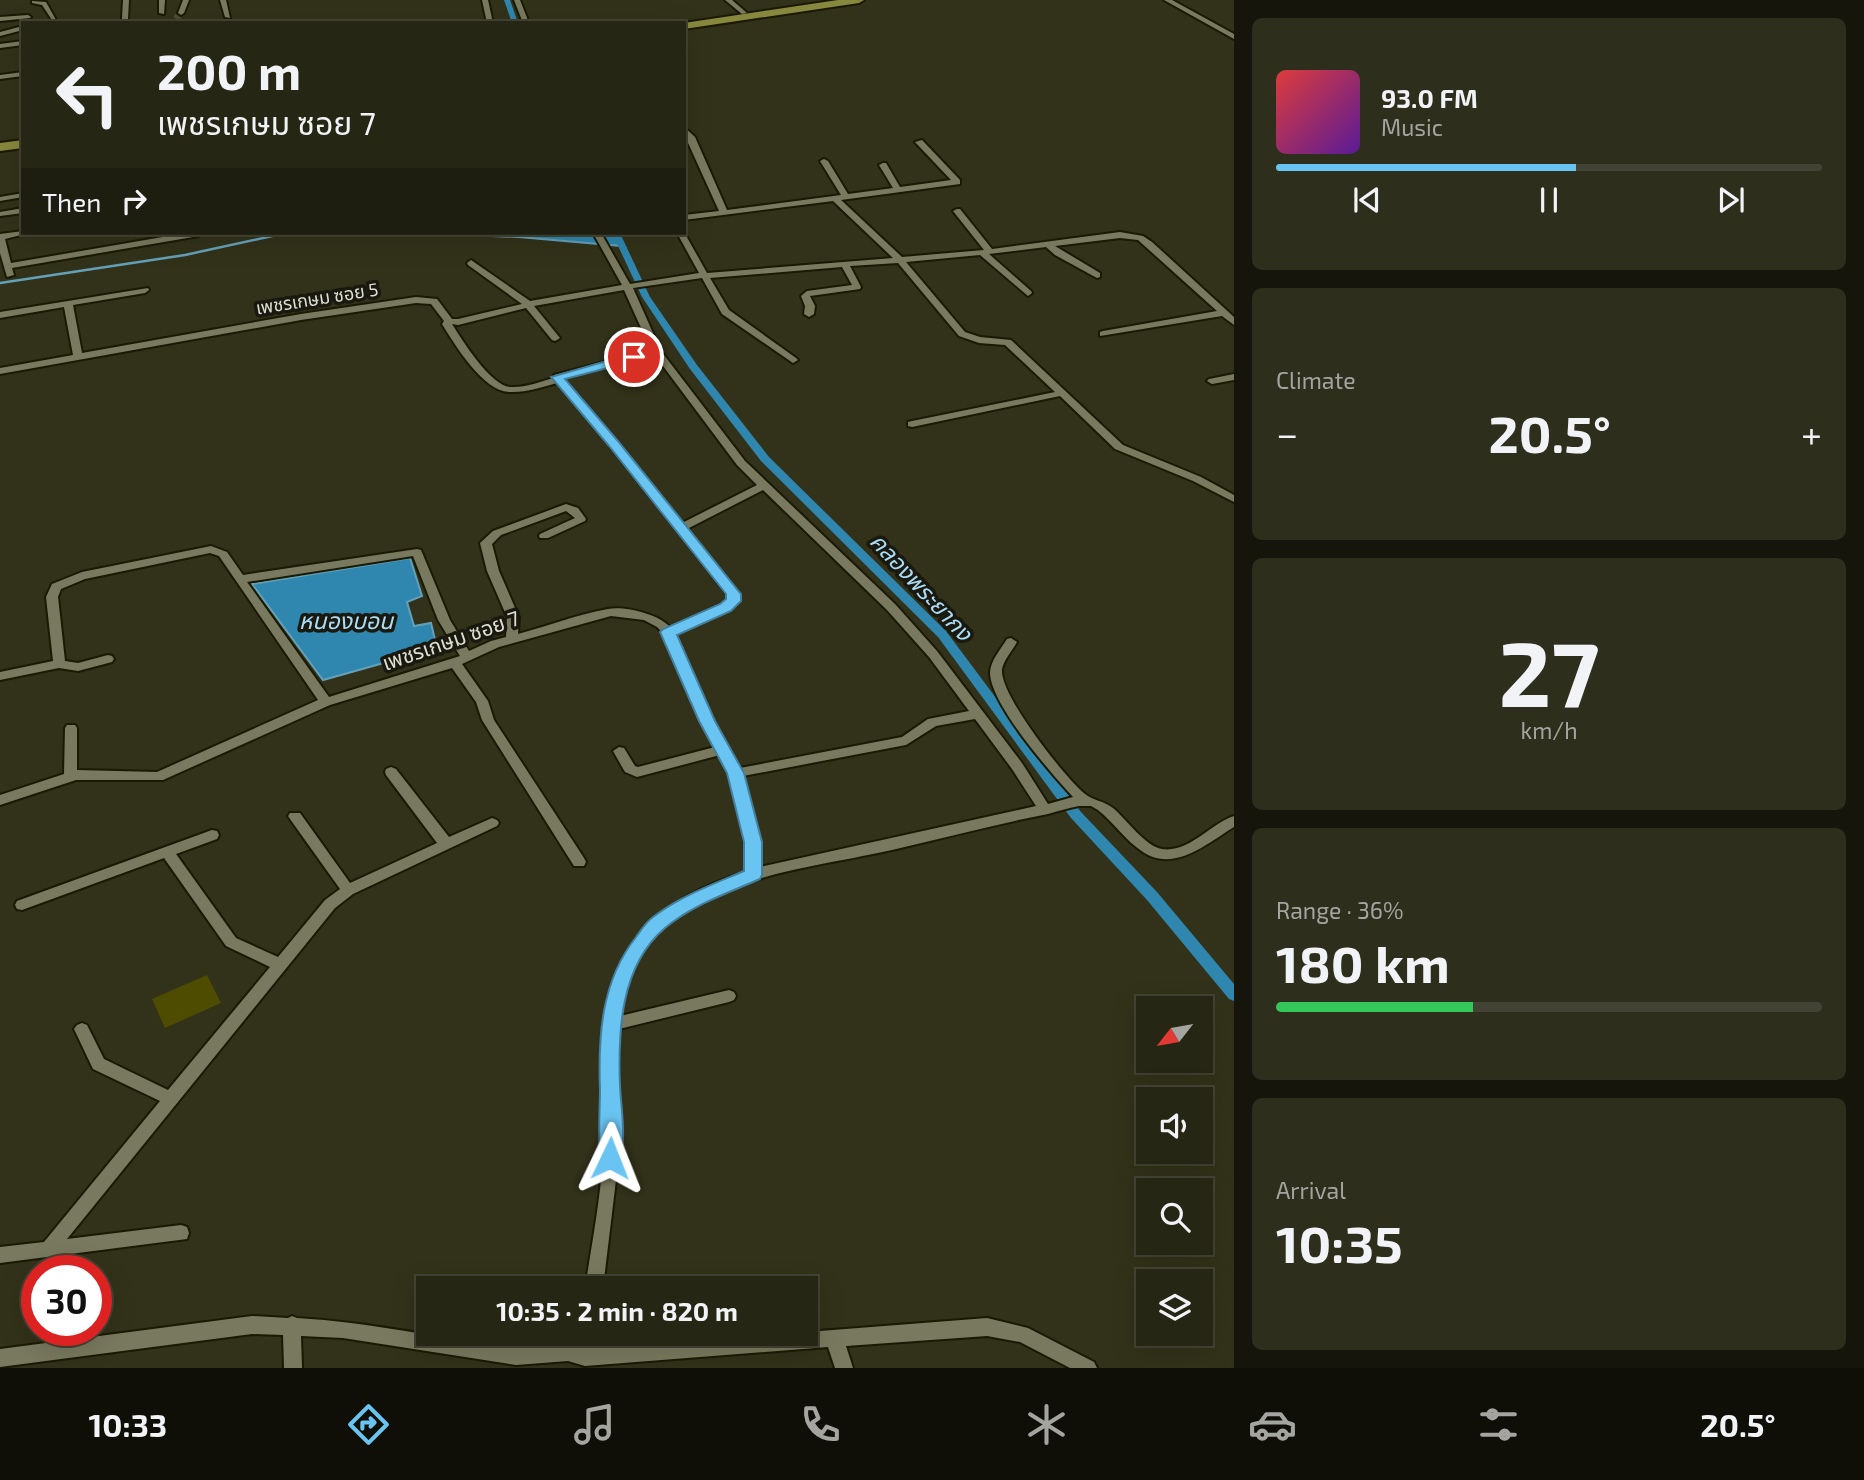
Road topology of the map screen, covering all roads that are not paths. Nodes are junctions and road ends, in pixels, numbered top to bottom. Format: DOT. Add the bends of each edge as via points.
graph roads {
  1 [pos="126,0"];
  2 [pos="162,0"];
  3 [pos="186,0"];
  4 [pos="223,0"];
  5 [pos="485,0"];
  6 [pos="518,0"];
  7 [pos="525,0"];
  8 [pos="728,0"];
  9 [pos="828,0"];
  10 [pos="859,0"];
  11 [pos="1167,0"];
  12 [pos="34,1"];
  13 [pos="812,5"];
  14 [pos="744,12"];
  15 [pos="162,13"];
  16 [pos="181,13"];
  17 [pos="228,17"];
  18 [pos="0,19"];
  19 [pos="54,19"];
  20 [pos="125,19"];
  21 [pos="26,20"];
  22 [pos="490,21"];
  23 [pos="525,21"];
  24 [pos="686,21"];
  25 [pos="686,26"];
  26 [pos="21,29"];
  27 [pos="0,34"];
  28 [pos="1234,37"];
  29 [pos="21,43"];
  30 [pos="0,46"];
  31 [pos="0,67"];
  32 [pos="21,74"];
  33 [pos="2,77"];
  34 [pos="688,137"];
  35 [pos="919,142"];
  36 [pos="21,144"];
  37 [pos="0,147"];
  38 [pos="21,150"];
  39 [pos="0,153"];
  40 [pos="824,161"];
  41 [pos="883,165"];
  42 [pos="898,190"];
  43 [pos="21,195"];
  44 [pos="840,197"];
  45 [pos="0,199"];
  46 [pos="21,210"];
  47 [pos="957,211"];
  48 [pos="724,212"];
  49 [pos="0,214"];
  50 [pos="686,218"];
  51 [pos="21,234"];
  52 [pos="598,235"];
  53 [pos="682,235"];
  54 [pos="156,236"];
  55 [pos="0,237"];
  56 [pos="1048,244"];
  57 [pos="986,252"];
  58 [pos="900,260"];
  59 [pos="471,264"];
  60 [pos="845,265"];
  61 [pos="704,275"];
  62 [pos="1097,275"];
  63 [pos="629,285"];
  64 [pos="145,290"];
  65 [pos="1028,293"];
  66 [pos="68,304"];
  67 [pos="528,304"];
  68 [pos="1224,313"];
  69 [pos="809,314"];
  70 [pos="0,315"];
  71 [pos="449,321"];
  72 [pos="1234,322"];
  73 [pos="1103,334"];
  74 [pos="555,338"];
  75 [pos="656,351"];
  76 [pos="78,357"];
  77 [pos="793,360"];
  78 [pos="0,371"];
  79 [pos="1234,377"];
  80 [pos="559,380"];
  81 [pos="1212,381"];
  82 [pos="1062,393"];
  83 [pos="912,424"];
  84 [pos="763,486"];
  85 [pos="1234,499"];
  86 [pos="681,528"];
  87 [pos="544,536"];
  88 [pos="241,579"];
  89 [pos="668,632"];
  90 [pos="512,640"];
  91 [pos="1012,642"];
  92 [pos="108,659"];
  93 [pos="461,660"];
  94 [pos="60,664"];
  95 [pos="0,676"];
  96 [pos="326,702"];
  97 [pos="978,714"];
  98 [pos="71,728"];
  99 [pos="723,750"];
  100 [pos="619,751"];
  101 [pos="391,772"];
  102 [pos="736,773"];
  103 [pos="70,776"];
  104 [pos="0,800"];
  105 [pos="1081,802"];
  106 [pos="1048,808"];
  107 [pos="295,816"];
  108 [pos="1234,821"];
  109 [pos="492,823"];
  110 [pos="212,835"];
  111 [pos="446,844"];
  112 [pos="167,852"];
  113 [pos="579,863"];
  114 [pos="753,875"];
  115 [pos="348,890"];
  116 [pos="22,905"];
  117 [pos="280,965"];
  118 [pos="729,996"];
  119 [pos="611,1025"];
  120 [pos="82,1029"];
  121 [pos="171,1099"];
  122 [pos="181,1233"];
  123 [pos="50,1247"];
  124 [pos="0,1255"];
  125 [pos="596,1276"];
  126 [pos="292,1325"];
  127 [pos="834,1338"];
  128 [pos="586,1346"];
  129 [pos="585,1357"];
  130 [pos="0,1358"];
  131 [pos="293,1368"];
  132 [pos="844,1368"];
  133 [pos="1088,1368"];
  1 -- 20 [label="street"];
  2 -- 15 [label="street"];
  3 -- 16 [label="street"];
  4 -- 17 [label="street"];
  5 -- 22 [label="street"];
  6 -- 7 [label="street"];
  6 -- 23 [label="street"];
  8 -- 14 [label="street"];
  9 -- 13 [label="main road"];
  10 -- 13 [label="main road"];
  11 -- 28 [label="street"];
  12 -- 19 [label="street" via="44,3"];
  12 -- 21 [label="street"];
  13 -- 14 [label="main road"];
  13 -- 25 [label="main road"];
  14 -- 24 [label="main road"];
  18 -- 21 [label="street"];
  26 -- 27 [label="street"];
  29 -- 30 [label="street"];
  31 -- 33 [label="street"];
  32 -- 33 [label="street"];
  34 -- 48 [label="street"];
  35 -- 42 [label="street" via="957,183"];
  36 -- 37 [label="main road"];
  38 -- 39 [label="main road"];
  40 -- 44 [label="street"];
  41 -- 42 [label="street"];
  42 -- 44 [label="street"];
  43 -- 45 [label="street"];
  44 -- 48 [label="street"];
  44 -- 58 [label="street"];
  46 -- 49 [label="street"];
  47 -- 57 [label="street"];
  48 -- 50 [label="street"];
  51 -- 55 [label="street"];
  52 -- 63 [label="street"];
  53 -- 61 [label="street"];
  54 -- 55 [label="street" via="9,271"];
  56 -- 57 [label="street"];
  56 -- 62 [label="street"];
  56 -- 68 [label="street" via="1111,235 1140,238"];
  57 -- 58 [label="street"];
  57 -- 65 [label="street"];
  58 -- 60 [label="street"];
  58 -- 82 [label="street" via="962,334 1008,342"];
  59 -- 67 [label="street"];
  60 -- 61 [label="street"];
  60 -- 69 [label="street" via="857,287 807,294"];
  61 -- 63 [label="street"];
  61 -- 77 [label="street" via="725,312"];
  63 -- 67 [label="street"];
  63 -- 75 [label="street"];
  64 -- 66 [label="street"];
  66 -- 70 [label="street"];
  66 -- 76 [label="street"];
  67 -- 71 [label="street" via="466,321"];
  67 -- 74 [label="street"];
  68 -- 72 [label="street"];
  68 -- 73 [label="street"];
  71 -- 76 [label="street, เพชรเกษม ซอย 5" via="438,304 416,300"];
  71 -- 80 [label="street" via="458,341 499,386 512,389"];
  75 -- 80 [label="street" via="557,377"];
  75 -- 84 [label="street"];
  76 -- 78 [label="street, เพชรเกษม ซอย 5"];
  79 -- 81 [label="street"];
  80 -- 86 [label="street"];
  82 -- 83 [label="street"];
  82 -- 85 [label="street" via="1119,447"];
  84 -- 86 [label="street"];
  84 -- 97 [label="street" via="891,607"];
  86 -- 89 [label="street" via="733,594 733,601"];
  87 -- 90 [label="street" via="582,519 566,507 497,533 486,543 513,617"];
  88 -- 93 [label="street" via="417,552"];
  88 -- 94 [label="street" via="223,554 203,549 61,583 52,597"];
  88 -- 96 [label="street"];
  89 -- 90 [label="street, เพชรเกษม ซอย 7" via="647,617 611,612"];
  89 -- 99 [label="street"];
  90 -- 93 [label="street, เพชรเกษม ซอย 7"];
  91 -- 105 [label="street" via="999,663 997,678 1032,740"];
  92 -- 94 [label="street" via="78,667"];
  93 -- 96 [label="street, เพชรเกษม ซอย 7"];
  93 -- 113 [label="street" via="495,732"];
  94 -- 95 [label="street"];
  96 -- 103 [label="street, เพชรเกษม ซอย 7" via="158,777"];
  97 -- 102 [label="street" via="932,722 906,741"];
  97 -- 106 [label="street"];
  98 -- 103 [label="street"];
  99 -- 100 [label="street" via="637,772"];
  99 -- 102 [label="street"];
  101 -- 111 [label="street"];
  102 -- 114 [label="street" via="753,842"];
  103 -- 104 [label="street, เพชรเกษม ซอย 7"];
  105 -- 106 [label="street"];
  105 -- 108 [label="street" via="1098,804 1150,850 1162,855 1180,853"];
  106 -- 114 [label="street"];
  107 -- 115 [label="street"];
  109 -- 111 [label="street"];
  110 -- 112 [label="street"];
  111 -- 115 [label="street"];
  112 -- 116 [label="street"];
  112 -- 117 [label="street" via="231,942"];
  114 -- 119 [label="street" via="696,899 657,923 620,978"];
  115 -- 117 [label="street" via="330,904"];
  117 -- 121 [label="street"];
  118 -- 119 [label="street"];
  119 -- 125 [label="street" via="612,1136"];
  120 -- 121 [label="street" via="98,1064"];
  121 -- 123 [label="street"];
  122 -- 123 [label="street"];
  123 -- 124 [label="street"];
  126 -- 129 [label="street" via="516,1356 568,1352"];
  126 -- 130 [label="street" via="253,1325"];
  126 -- 131 [label="street"];
  127 -- 129 [label="street"];
  127 -- 132 [label="street"];
  127 -- 133 [label="street" via="987,1327 1022,1334"];
  128 -- 129 [label="street"];
}
